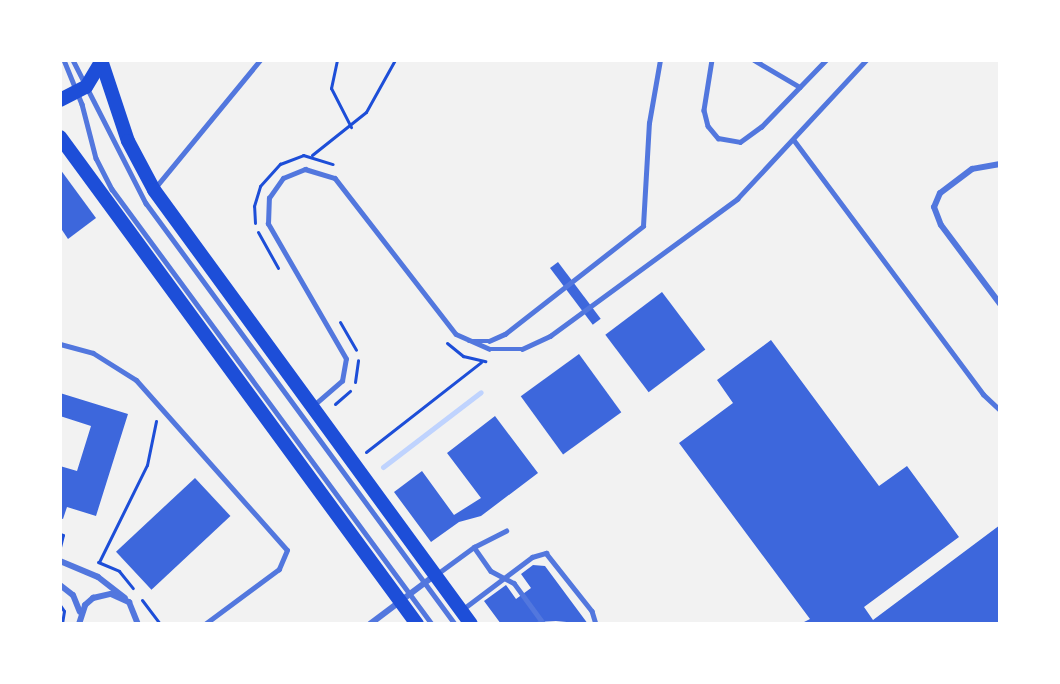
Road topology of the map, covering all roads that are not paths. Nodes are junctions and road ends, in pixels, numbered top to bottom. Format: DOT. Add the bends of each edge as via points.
graph roads {
  1 [pos="64,60"];
  2 [pos="73,60"];
  3 [pos="102,60"];
  4 [pos="260,60"];
  5 [pos="660,60"];
  6 [pos="712,60"];
  7 [pos="754,60"];
  8 [pos="826,60"];
  9 [pos="866,60"];
  10 [pos="800,87"];
  11 [pos="82,89"];
  12 [pos="60,100"];
  13 [pos="60,137"];
  14 [pos="794,141"];
  15 [pos="1000,164"];
  16 [pos="154,190"];
  17 [pos="1000,304"];
  18 [pos="464,340"];
  19 [pos="60,344"];
  20 [pos="311,407"];
  21 [pos="1000,410"];
  22 [pos="506,531"];
  23 [pos="474,547"];
  24 [pos="60,561"];
  25 [pos="505,578"];
  26 [pos="430,580"];
  27 [pos="60,585"];
  28 [pos="405,598"];
  29 [pos="129,602"];
  30 [pos="460,610"];
  31 [pos="81,613"];
  32 [pos="78,624"];
  33 [pos="138,624"];
  34 [pos="205,624"];
  35 [pos="370,624"];
  36 [pos="417,624"];
  37 [pos="432,624"];
  38 [pos="455,624"];
  39 [pos="471,624"];
  40 [pos="544,624"];
  41 [pos="596,624"];
  1 -- 11 [label="lane"];
  2 -- 11 [label="lane"];
  3 -- 11 [label="main road"];
  3 -- 16 [label="main road" via="128,141"];
  4 -- 16 [label="lane"];
  5 -- 18 [label="lane" via="649,123 643,226 630,240 505,334 489,341"];
  6 -- 10 [label="lane" via="704,110 708,126 718,138 740,142 750,136"];
  7 -- 10 [label="lane"];
  8 -- 10 [label="lane"];
  9 -- 14 [label="lane"];
  11 -- 12 [label="main road"];
  11 -- 26 [label="lane" via="146,203"];
  11 -- 28 [label="lane" via="92,147 112,189"];
  13 -- 28 [label="main road"];
  14 -- 18 [label="lane" via="737,199 550,336 522,349 506,350"];
  14 -- 21 [label="lane" via="983,394"];
  15 -- 17 [label="street" via="972,169 936,200 941,225"];
  16 -- 20 [label="main road"];
  18 -- 20 [label="lane" via="443,322 335,178 313,170 290,174 277,183 269,198 268,225 341,346 347,367 338,386"];
  19 -- 34 [label="street" via="108,360 136,380 287,550 279,569"];
  20 -- 26 [label="main road"];
  22 -- 23 [label="lane"];
  23 -- 25 [label="lane" via="491,571"];
  23 -- 26 [label="lane"];
  24 -- 29 [label="street" via="110,583"];
  25 -- 30 [label="lane"];
  25 -- 40 [label="lane" via="514,583"];
  25 -- 41 [label="lane" via="546,553 592,611"];
  26 -- 28 [label="street"];
  26 -- 30 [label="main road"];
  26 -- 38 [label="lane"];
  27 -- 31 [label="street" via="73,595"];
  28 -- 35 [label="street"];
  28 -- 36 [label="main road"];
  28 -- 37 [label="lane"];
  29 -- 31 [label="street" via="102,595 93,598"];
  29 -- 33 [label="street"];
  30 -- 39 [label="main road"];
  31 -- 32 [label="street"];
}
